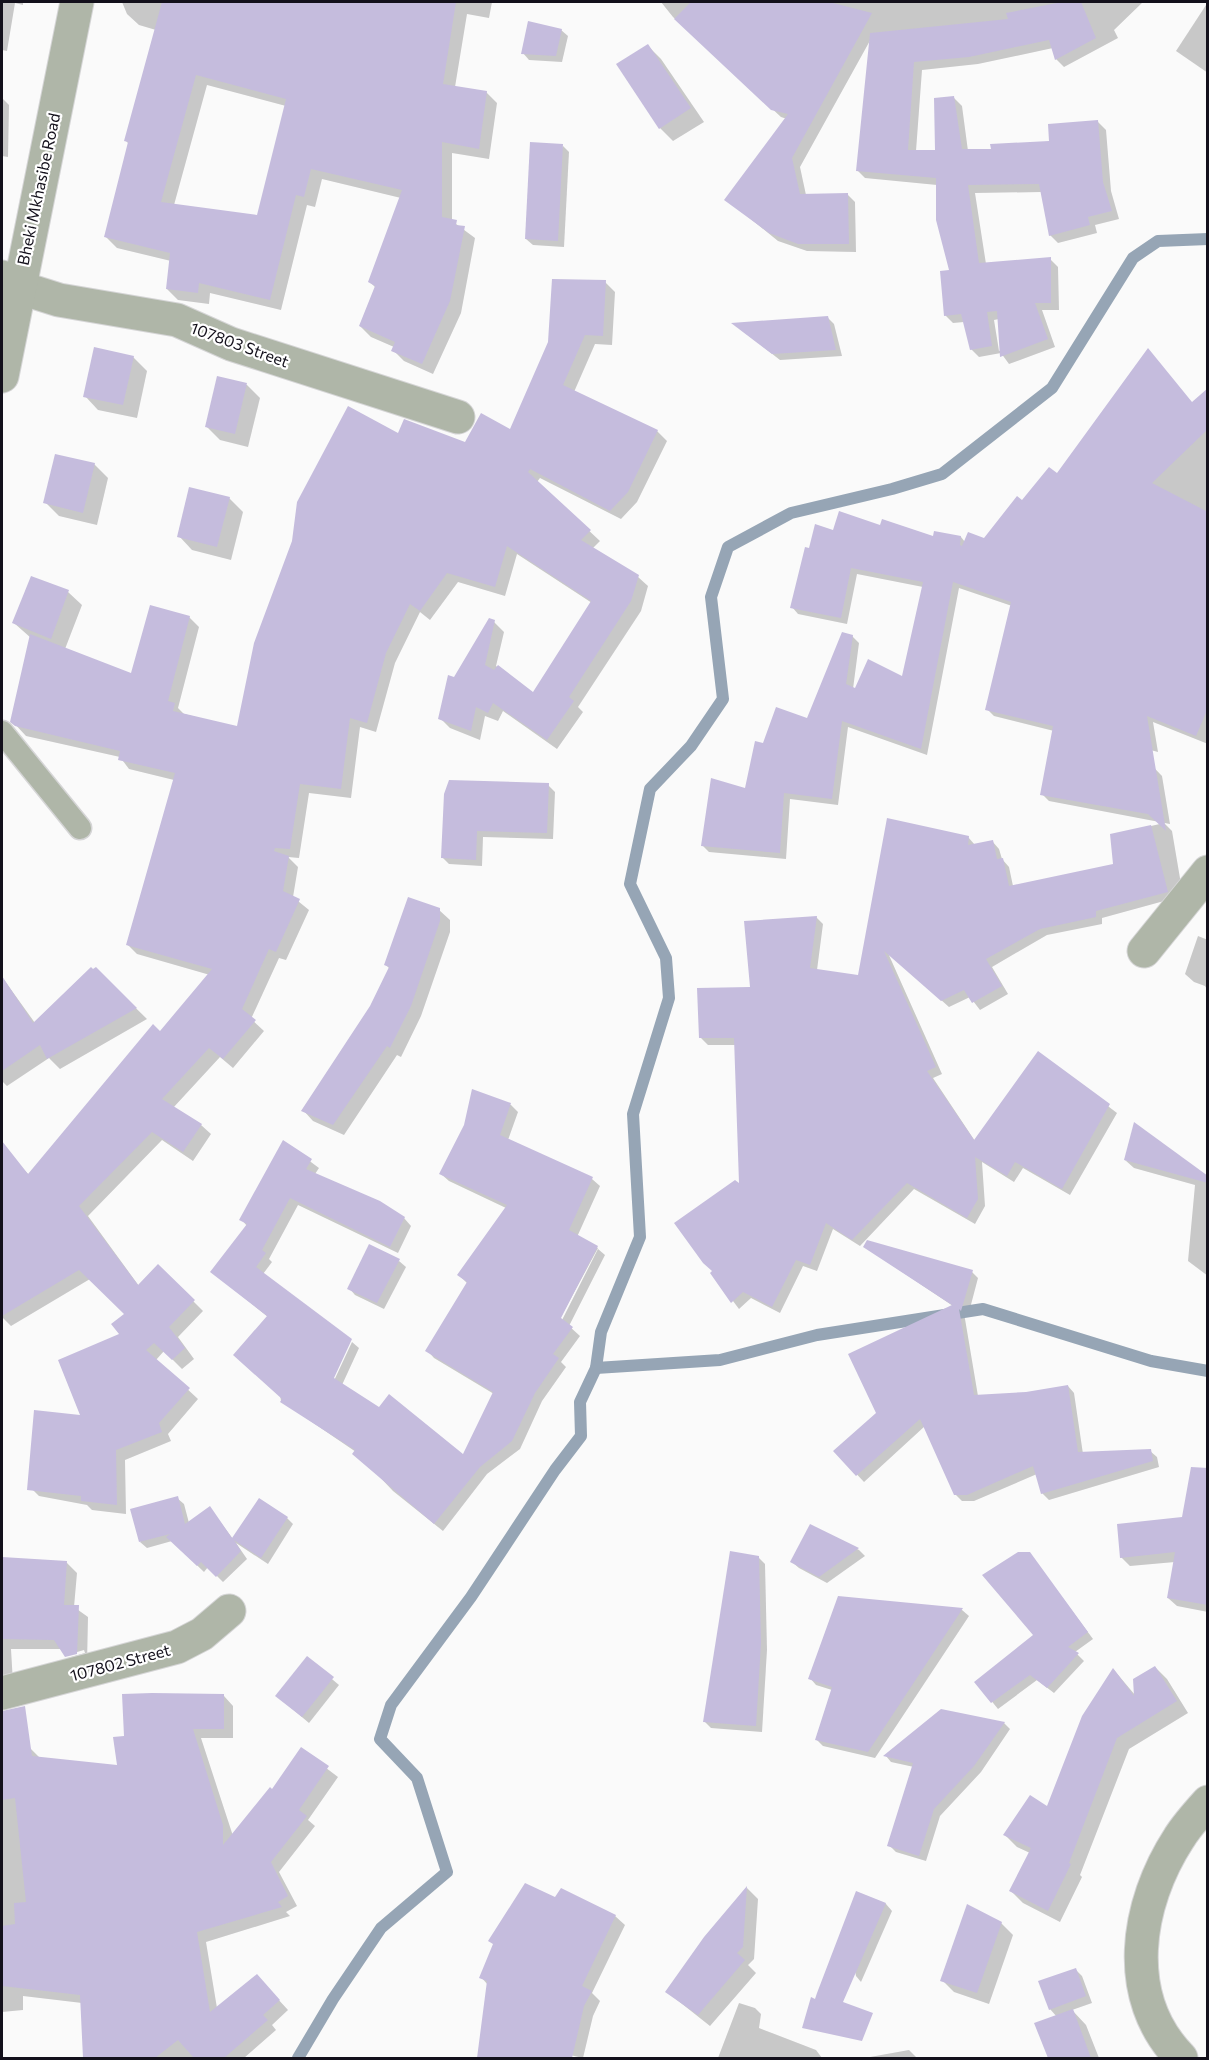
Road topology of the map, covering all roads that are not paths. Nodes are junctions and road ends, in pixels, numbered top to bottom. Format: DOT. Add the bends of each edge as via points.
graph roads {
  1 [pos="77,2"];
  2 [pos="10,282"];
  3 [pos="2,376"];
  4 [pos="458,417"];
  5 [pos="2,732"];
  6 [pos="80,828"];
  7 [pos="1208,872"];
  8 [pos="1144,951"];
  9 [pos="229,1611"];
  10 [pos="2,1693"];
  11 [pos="1208,1802"];
  12 [pos="1177,2057"];
  1 -- 2 [label="street, Bheki Mkhasibe Road"];
  2 -- 3 [label="street, Bheki Mkhasibe Road"];
  2 -- 4 [label="street, 107803 Street" via="59,300 177,320 231,344"];
  5 -- 6 [label="lane"];
  7 -- 8 [label="street"];
  9 -- 10 [label="street, 107802 Street" via="202,1634 177,1647"];
  11 -- 12 [label="street" via="1179,1838 1155,1884 1143,1920 1139,1955 1143,1987 1154,2021"];
}
